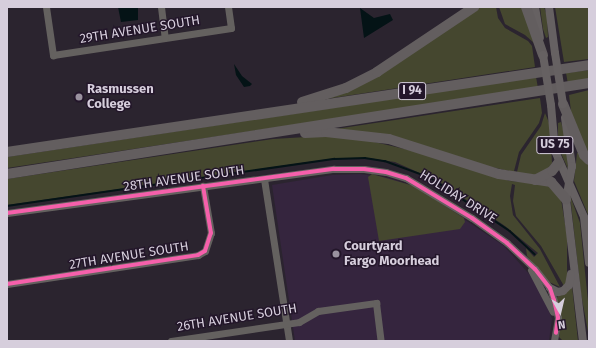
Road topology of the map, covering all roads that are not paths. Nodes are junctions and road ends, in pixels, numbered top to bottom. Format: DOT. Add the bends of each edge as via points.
graph roads {
  1 [pos="46,7"];
  2 [pos="161,7"];
  3 [pos="228,7"];
  4 [pos="474,7"];
  5 [pos="526,7"];
  6 [pos="535,7"];
  7 [pos="549,7"];
  8 [pos="165,38"];
  9 [pos="543,55"];
  10 [pos="589,65"];
  11 [pos="589,83"];
  12 [pos="562,104"];
  13 [pos="236,118"];
  14 [pos="275,132"];
  15 [pos="7,152"];
  16 [pos="589,160"];
  17 [pos="559,162"];
  18 [pos="364,169"];
  19 [pos="7,174"];
  20 [pos="264,179"];
  21 [pos="535,180"];
  22 [pos="568,182"];
  23 [pos="203,186"];
  24 [pos="566,199"];
  25 [pos="7,213"];
  26 [pos="589,264"];
  27 [pos="528,265"];
  28 [pos="572,267"];
  29 [pos="7,284"];
  30 [pos="550,288"];
  31 [pos="286,324"];
  32 [pos="557,326"];
  33 [pos="172,341"];
  34 [pos="288,341"];
  35 [pos="381,341"];
  36 [pos="554,341"];
  37 [pos="583,341"];
  1 -- 8 [label="street, 29TH AVENUE SOUTH" via="53,55"];
  2 -- 8 [label="street"];
  3 -- 8 [label="street, 29TH AVENUE SOUTH" via="231,28"];
  4 -- 13 [label="highway" via="377,72 346,88"];
  5 -- 9 [label="highway"];
  6 -- 9 [label="main road, US 75"];
  7 -- 12 [label="main road, US 75, bridge"];
  9 -- 17 [label="main road, US 75, bridge" via="555,151"];
  10 -- 13 [label="highway, I 94"];
  11 -- 14 [label="highway, I 94"];
  12 -- 16 [label="highway" via="584,155"];
  12 -- 22 [label="main road, US 75" via="572,149"];
  13 -- 15 [label="highway, I 94"];
  14 -- 19 [label="highway, I 94"];
  14 -- 21 [label="highway" via="326,132 389,139 499,174"];
  17 -- 21 [label="highway" via="552,171"];
  17 -- 22 [label="main road, US 75"];
  18 -- 20 [label="street, 28TH AVENUE SOUTH" via="334,169"];
  18 -- 27 [label="street, HOLIDAY DRIVE" via="406,178 507,243"];
  20 -- 23 [label="street, 28TH AVENUE SOUTH"];
  20 -- 31 [label="street"];
  21 -- 24 [label="highway" via="551,182 559,188"];
  22 -- 24 [label="main road, US 75"];
  22 -- 26 [label="main road, US 75" via="575,192 584,217"];
  23 -- 25 [label="street, 28TH AVENUE SOUTH"];
  23 -- 29 [label="street, 27TH AVENUE SOUTH" via="211,233 205,251 189,258"];
  24 -- 28 [label="main road, US 75"];
  27 -- 30 [label="street, HOLIDAY DRIVE"];
  27 -- 32 [label="street, HOLIDAY DRIVE" via="547,296"];
  28 -- 30 [label="main road" via="566,288 558,292"];
  28 -- 37 [label="main road, US 75"];
  30 -- 32 [label="street, HOLIDAY DRIVE" via="556,308"];
  31 -- 33 [label="street, 26TH AVENUE SOUTH"];
  31 -- 34 [label="street"];
  31 -- 35 [label="street, 26TH AVENUE SOUTH" via="299,322 318,311 376,303"];
  32 -- 36 [label="street, HOLIDAY DRIVE"];
}
